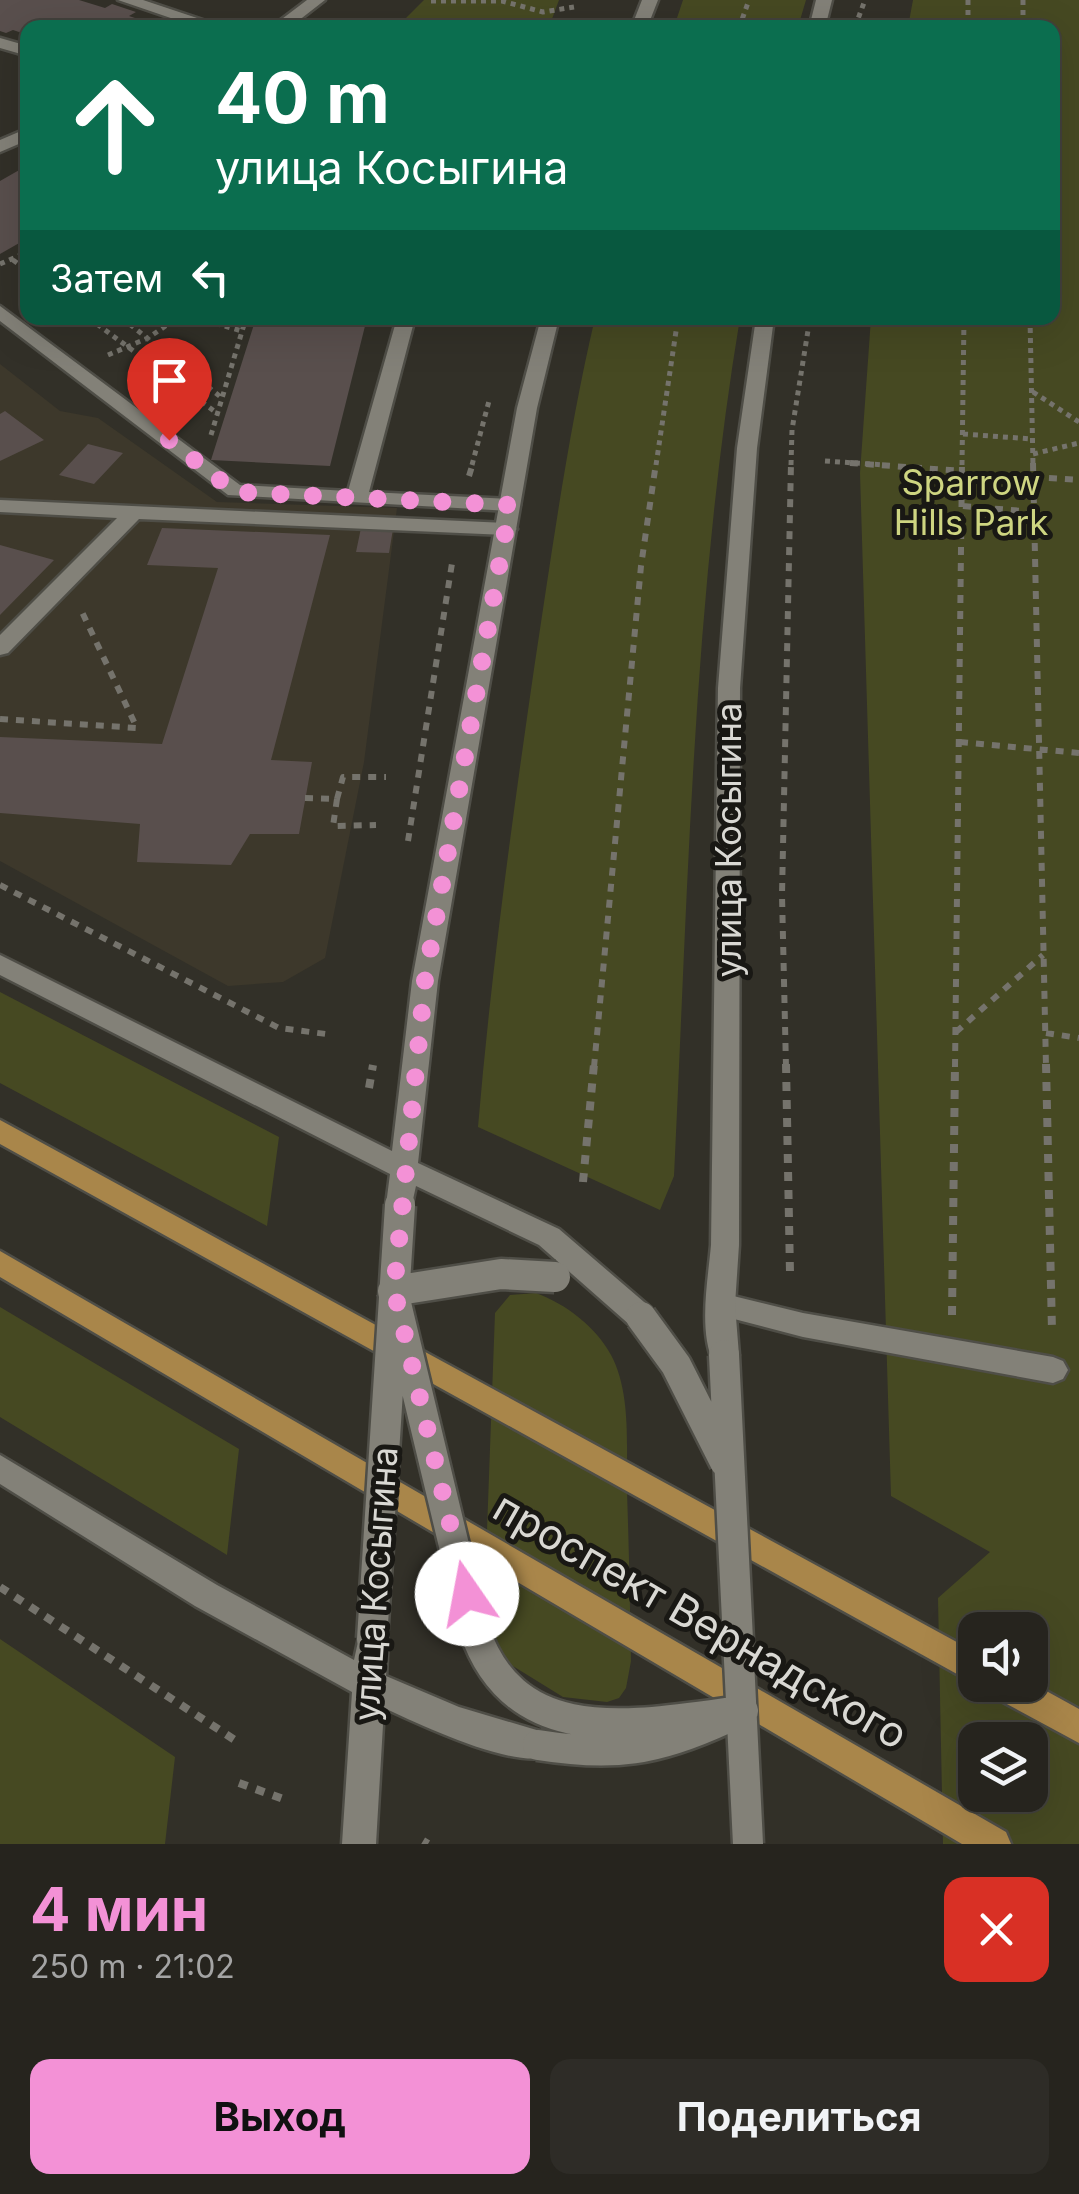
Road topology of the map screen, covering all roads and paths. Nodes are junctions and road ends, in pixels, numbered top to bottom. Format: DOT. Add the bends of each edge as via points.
graph roads {
  1 [pos="126,0"];
  2 [pos="317,0"];
  3 [pos="419,0"];
  4 [pos="432,1"];
  5 [pos="574,7"];
  6 [pos="174,14"];
  7 [pos="165,20"];
  8 [pos="193,20"];
  9 [pos="289,20"];
  10 [pos="20,256"];
  11 [pos="12,260"];
  12 [pos="0,264"];
  13 [pos="20,266"];
  14 [pos="0,312"];
  15 [pos="98,325"];
  16 [pos="131,325"];
  17 [pos="167,325"];
  18 [pos="221,325"];
  19 [pos="244,325"];
  20 [pos="404,325"];
  21 [pos="548,325"];
  22 [pos="677,325"];
  23 [pos="764,325"];
  24 [pos="809,325"];
  25 [pos="964,325"];
  26 [pos="1030,325"];
  27 [pos="242,331"];
  28 [pos="148,338"];
  29 [pos="127,347"];
  30 [pos="74,369"];
  31 [pos="491,391"];
  32 [pos="1032,392"];
  33 [pos="222,398"];
  34 [pos="218,414"];
  35 [pos="1079,422"];
  36 [pos="963,434"];
  37 [pos="1032,439"];
  38 [pos="1079,444"];
  39 [pos="1032,454"];
  40 [pos="825,461"];
  41 [pos="201,464"];
  42 [pos="963,471"];
  43 [pos="1033,477"];
  44 [pos="1079,480"];
  45 [pos="357,496"];
  46 [pos="462,502"];
  47 [pos="0,506"];
  48 [pos="963,506"];
  49 [pos="134,512"];
  50 [pos="1034,512"];
  51 [pos="508,517"];
  52 [pos="457,526"];
  53 [pos="67,580"];
  54 [pos="0,648"];
  55 [pos="0,719"];
  56 [pos="960,742"];
  57 [pos="1040,748"];
  58 [pos="1079,753"];
  59 [pos="386,777"];
  60 [pos="305,798"];
  61 [pos="337,799"];
  62 [pos="376,825"];
  63 [pos="406,856"];
  64 [pos="0,886"];
  65 [pos="1044,954"];
  66 [pos="0,964"];
  67 [pos="956,1032"];
  68 [pos="1046,1033"];
  69 [pos="326,1034"];
  70 [pos="1079,1038"];
  71 [pos="375,1049"];
  72 [pos="369,1088"];
  73 [pos="0,1131"];
  74 [pos="403,1169"];
  75 [pos="583,1182"];
  76 [pos="0,1263"];
  77 [pos="790,1274"];
  78 [pos="394,1290"];
  79 [pos="721,1304"];
  80 [pos="636,1311"];
  81 [pos="951,1352"];
  82 [pos="1053,1370"];
  83 [pos="0,1468"];
  84 [pos="730,1470"];
  85 [pos="0,1587"];
  86 [pos="958,1660"];
  87 [pos="370,1685"];
  88 [pos="1034,1702"];
  89 [pos="743,1711"];
  90 [pos="1079,1727"];
  91 [pos="241,1744"];
  92 [pos="239,1783"];
  93 [pos="286,1800"];
  94 [pos="359,1844"];
  95 [pos="748,1844"];
  96 [pos="994,1844"];
  1 -- 6 [label="main road"];
  2 -- 9 [label="main road"];
  3 -- 4 [label="path"];
  4 -- 5 [label="path" via="502,0 543,12"];
  6 -- 7 [label="main road"];
  6 -- 8 [label="main road"];
  10 -- 11 [label="path"];
  11 -- 12 [label="path"];
  11 -- 13 [label="path"];
  14 -- 30 [label="main road"];
  15 -- 29 [label="path"];
  16 -- 28 [label="path"];
  17 -- 28 [label="path"];
  18 -- 27 [label="path"];
  19 -- 27 [label="path"];
  20 -- 45 [label="main road"];
  21 -- 51 [label="main road, улица Косыгина"];
  22 -- 75 [label="path" via="641,566"];
  23 -- 79 [label="main road, улица Косыгина" via="747,448 729,688"];
  24 -- 77 [label="path" via="792,430 782,896"];
  25 -- 36 [label="path"];
  26 -- 32 [label="path"];
  27 -- 33 [label="path"];
  28 -- 29 [label="path"];
  28 -- 33 [label="path"];
  29 -- 30 [label="path"];
  29 -- 34 [label="path"];
  30 -- 41 [label="main road"];
  31 -- 46 [label="path"];
  32 -- 35 [label="path"];
  32 -- 37 [label="path"];
  33 -- 34 [label="path"];
  34 -- 41 [label="path"];
  36 -- 37 [label="path"];
  36 -- 42 [label="path"];
  37 -- 39 [label="path"];
  38 -- 39 [label="path"];
  39 -- 43 [label="path"];
  40 -- 42 [label="path"];
  41 -- 45 [label="main road" via="235,492"];
  42 -- 48 [label="path"];
  43 -- 44 [label="path"];
  43 -- 50 [label="path"];
  45 -- 46 [label="main road"];
  46 -- 51 [label="main road"];
  47 -- 49 [label="main road"];
  48 -- 50 [label="path"];
  48 -- 56 [label="path"];
  49 -- 52 [label="main road"];
  49 -- 53 [label="main road"];
  50 -- 57 [label="path"];
  51 -- 52 [label="main road"];
  51 -- 74 [label="main road, улица Косыгина" via="425,980"];
  52 -- 63 [label="path"];
  53 -- 54 [label="main road"];
  53 -- 55 [label="path" via="137,728"];
  56 -- 57 [label="path"];
  56 -- 67 [label="path"];
  57 -- 58 [label="path"];
  57 -- 65 [label="path"];
  59 -- 61 [label="path" via="343,777"];
  60 -- 61 [label="path"];
  61 -- 62 [label="path" via="333,826"];
  64 -- 69 [label="path" via="279,1028"];
  65 -- 67 [label="path"];
  65 -- 68 [label="path"];
  66 -- 74 [label="main road"];
  67 -- 81 [label="path"];
  68 -- 70 [label="path"];
  68 -- 82 [label="path"];
  71 -- 72 [label="path"];
  73 -- 86 [label="main road"];
  74 -- 78 [label="main road, улица Косыгина, bridge"];
  74 -- 80 [label="main road" via="549,1238"];
  76 -- 96 [label="main road, проспект Вернадского"];
  78 -- 80 [label="main road, bridge" via="539,1273"];
  78 -- 87 [label="main road, улица Косыгина, bridge"];
  78 -- 89 [label="main road, bridge" via="474,1629 491,1671 514,1695 576,1722"];
  79 -- 81 [label="main road"];
  79 -- 84 [label="main road, улица Косыгина, bridge"];
  80 -- 84 [label="main road, bridge" via="676,1365"];
  81 -- 82 [label="main road"];
  83 -- 87 [label="main road" via="251,1624"];
  84 -- 89 [label="main road, улица Косыгина, bridge"];
  85 -- 91 [label="path"];
  87 -- 89 [label="main road, bridge" via="436,1714 599,1756 668,1746"];
  87 -- 94 [label="main road, улица Косыгина"];
  88 -- 90 [label="main road"];
  89 -- 95 [label="main road, улица Косыгина, bridge"];
  92 -- 93 [label="path"];
}
